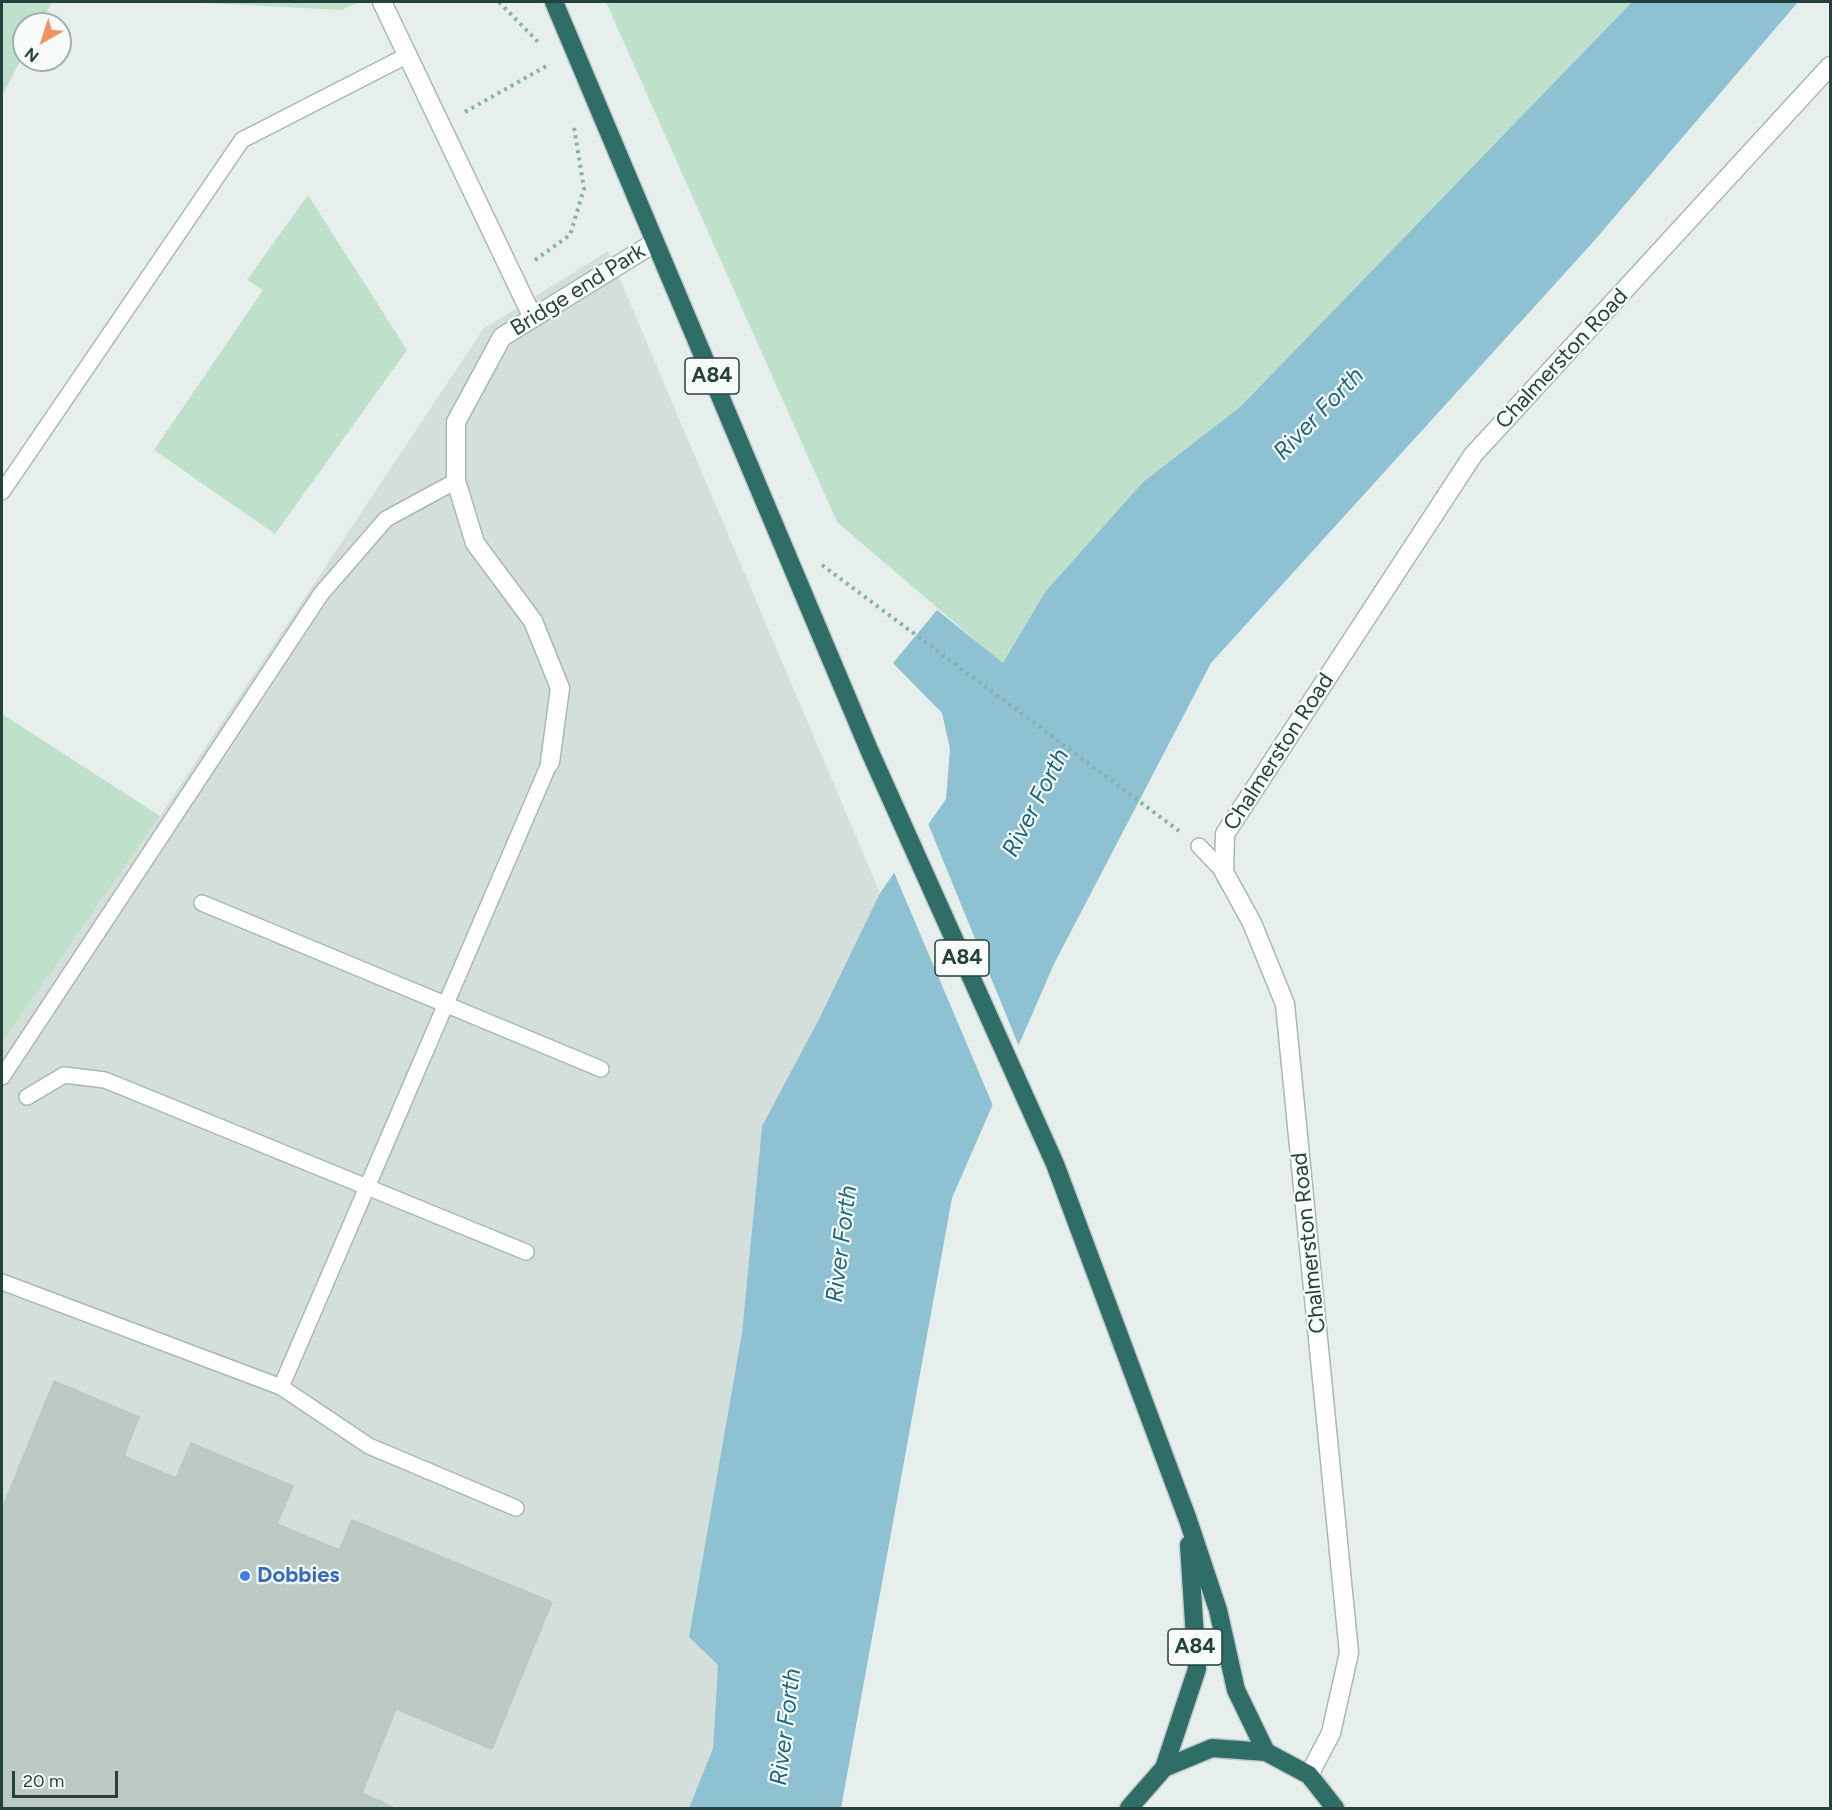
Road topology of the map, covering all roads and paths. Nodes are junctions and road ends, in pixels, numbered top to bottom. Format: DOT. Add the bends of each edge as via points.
graph roads {
  1 [pos="382,2"];
  2 [pos="498,2"];
  3 [pos="554,2"];
  4 [pos="546,50"];
  5 [pos="574,51"];
  6 [pos="405,56"];
  7 [pos="549,57"];
  8 [pos="552,63"];
  9 [pos="1830,66"];
  10 [pos="556,72"];
  11 [pos="574,122"];
  12 [pos="440,126"];
  13 [pos="654,243"];
  14 [pos="512,274"];
  15 [pos="533,318"];
  16 [pos="456,481"];
  17 [pos="2,492"];
  18 [pos="818,562"];
  19 [pos="550,762"];
  20 [pos="1199,846"];
  21 [pos="1224,872"];
  22 [pos="202,903"];
  23 [pos="446,1003"];
  24 [pos="601,1069"];
  25 [pos="2,1077"];
  26 [pos="27,1097"];
  27 [pos="366,1189"];
  28 [pos="526,1252"];
  29 [pos="2,1282"];
  30 [pos="281,1387"];
  31 [pos="516,1508"];
  32 [pos="1188,1520"];
  33 [pos="1266,1752"];
  34 [pos="1164,1768"];
  35 [pos="1309,1775"];
  36 [pos="1129,1809"];
  37 [pos="1335,1809"];
  1 -- 6 [label="street"];
  2 -- 4 [label="path"];
  3 -- 5 [label="highway, A84"];
  5 -- 8 [label="path"];
  5 -- 13 [label="highway, A84"];
  6 -- 12 [label="street"];
  6 -- 17 [label="lane" via="242,140"];
  7 -- 8 [label="path"];
  8 -- 10 [label="path"];
  8 -- 12 [label="path"];
  9 -- 21 [label="street, Chalmerston Road" via="1473,455 1225,834"];
  11 -- 14 [label="path" via="585,189 570,235"];
  12 -- 14 [label="street"];
  13 -- 15 [label="street, Bridge end Park"];
  13 -- 32 [label="highway, A84" via="870,752 1055,1164"];
  14 -- 15 [label="street"];
  15 -- 16 [label="street, Bridge end Park" via="502,337 456,422"];
  16 -- 19 [label="street" via="475,543 533,621 560,688"];
  16 -- 25 [label="lane" via="386,519 321,594"];
  18 -- 20 [label="path"];
  19 -- 23 [label="lane"];
  20 -- 21 [label="lane"];
  21 -- 35 [label="street, Chalmerston Road" via="1252,923 1286,1004 1349,1653 1331,1733"];
  22 -- 23 [label="lane"];
  23 -- 24 [label="lane"];
  23 -- 27 [label="lane"];
  26 -- 27 [label="lane" via="64,1075 105,1080"];
  27 -- 28 [label="lane"];
  27 -- 30 [label="lane"];
  29 -- 30 [label="lane"];
  30 -- 31 [label="lane" via="369,1446"];
  32 -- 33 [label="highway, A84" via="1218,1610 1236,1690"];
  32 -- 34 [label="highway, A84" via="1197,1670"];
  33 -- 34 [label="highway, A84" via="1212,1748"];
  33 -- 35 [label="highway, A84"];
  34 -- 36 [label="highway, A84"];
  35 -- 37 [label="highway, A84"];
}
